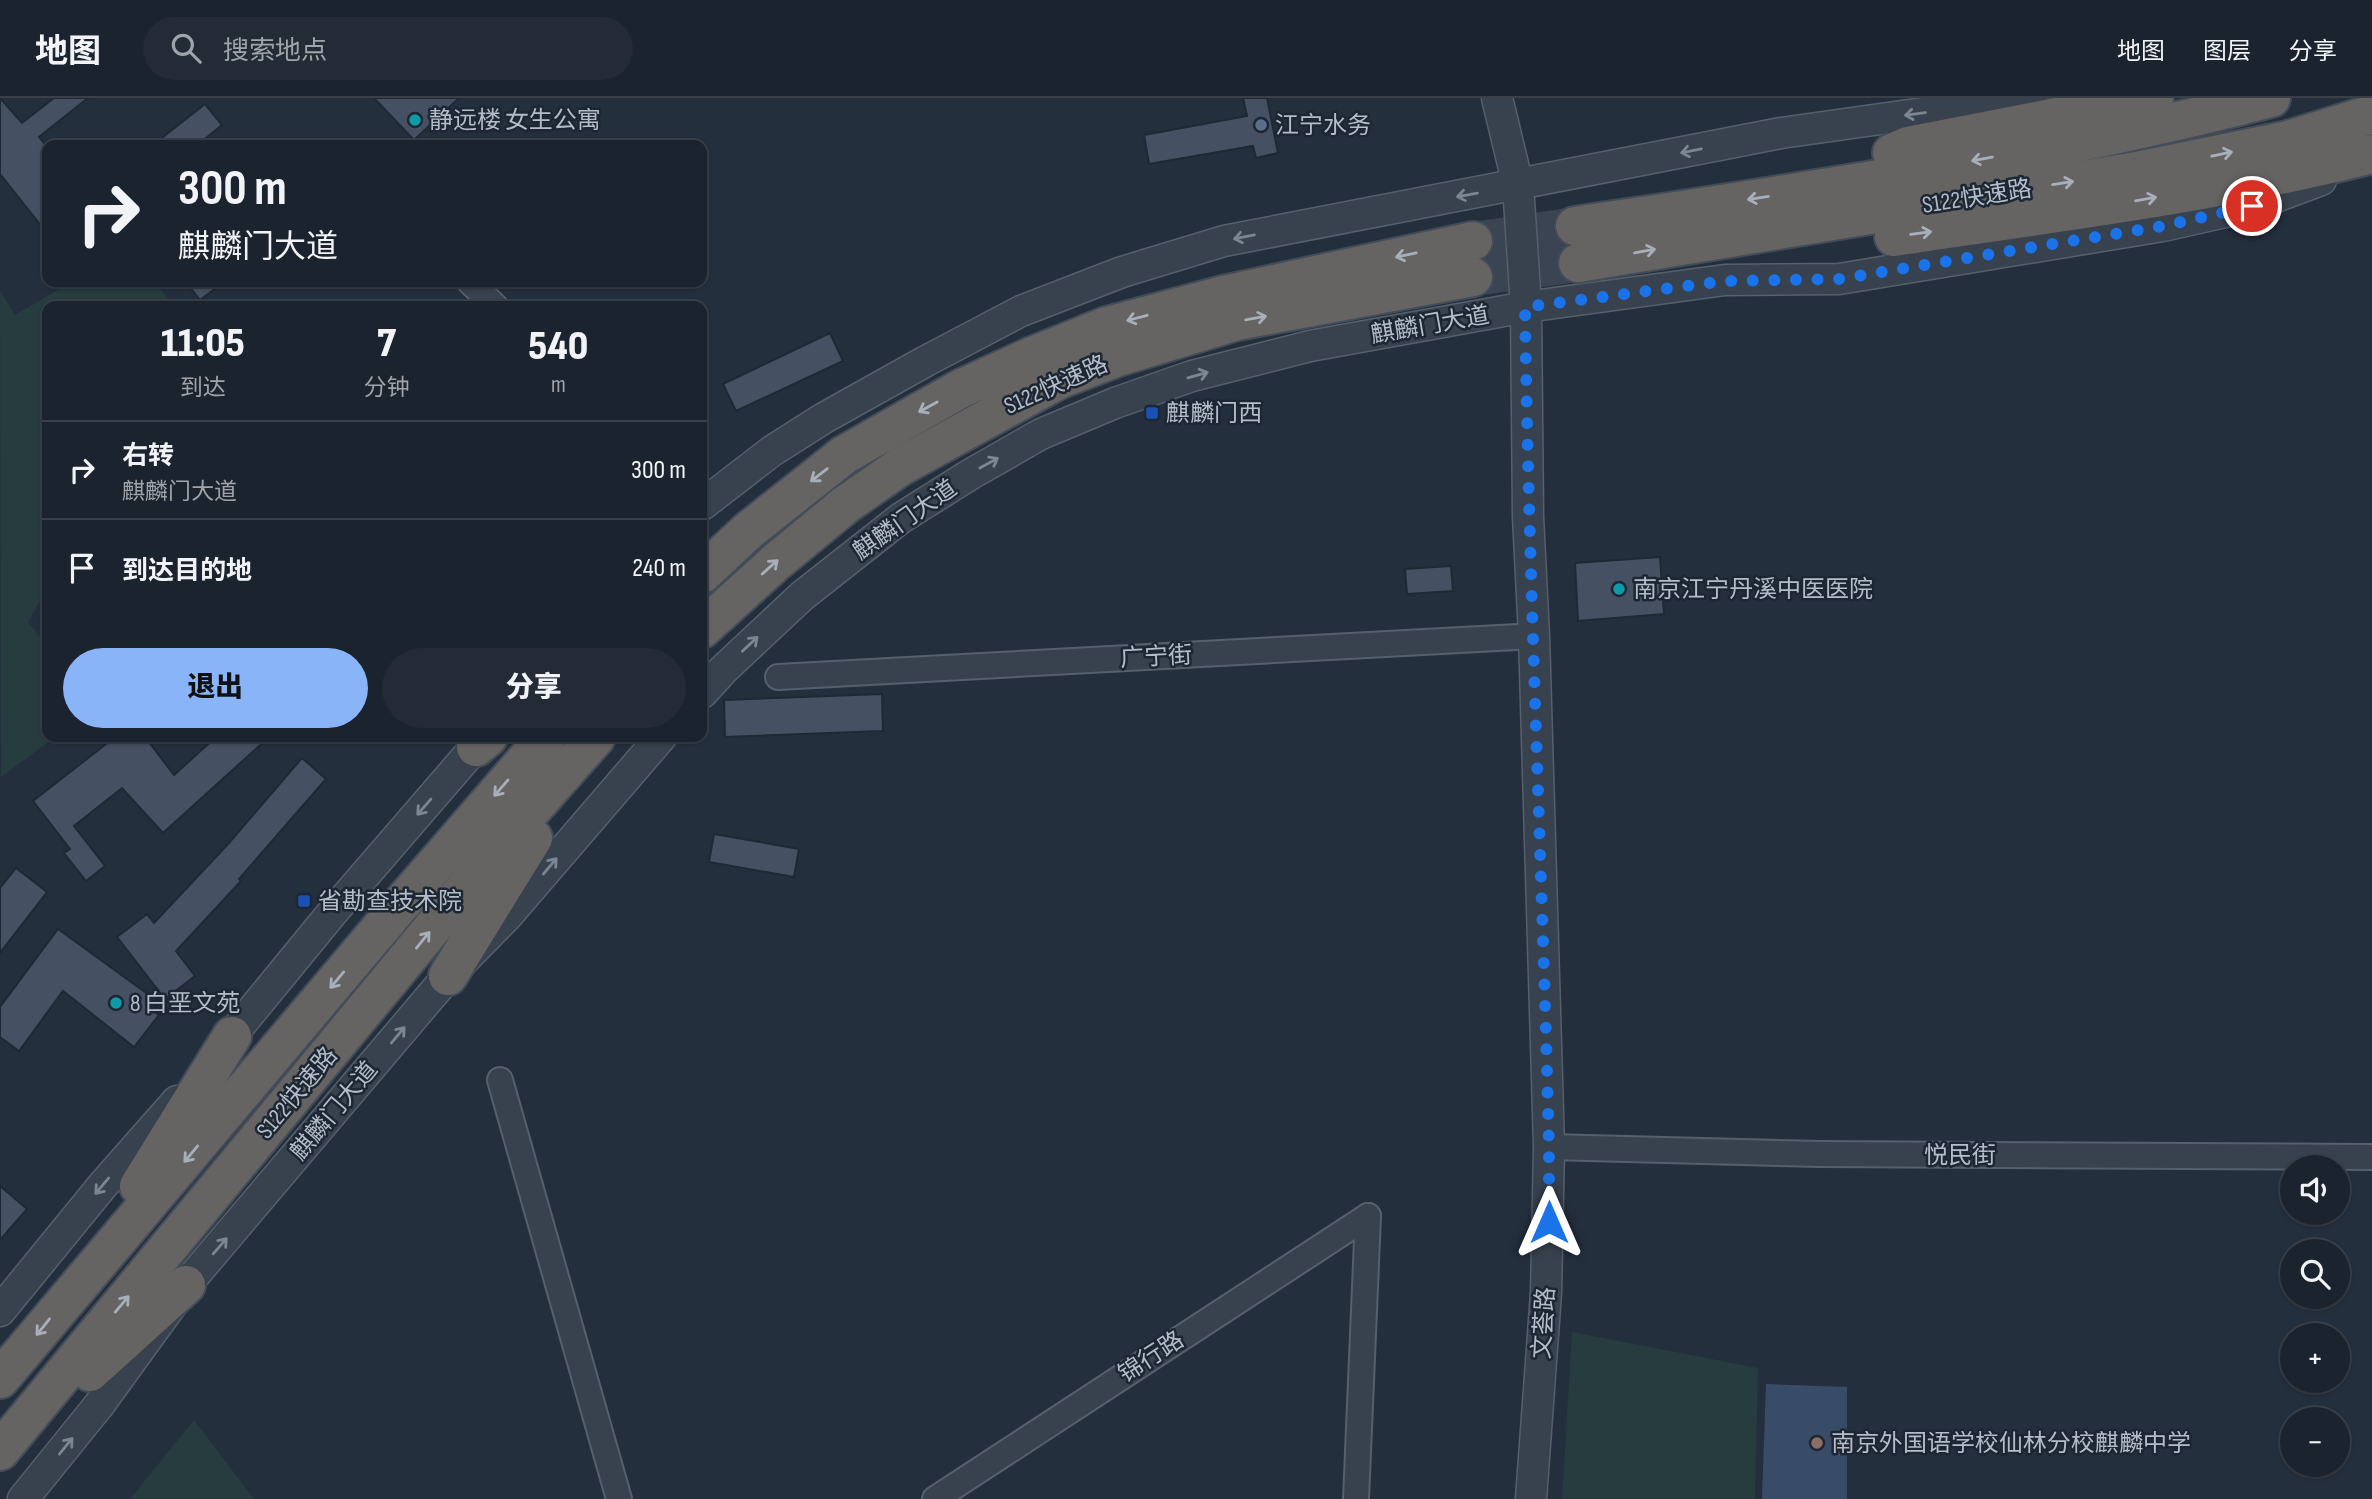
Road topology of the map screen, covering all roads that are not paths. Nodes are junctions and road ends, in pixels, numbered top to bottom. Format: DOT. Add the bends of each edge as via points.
graph roads {
  1 [pos="1497,98"];
  2 [pos="2031,98"];
  3 [pos="2154,98"];
  4 [pos="2271,98"];
  5 [pos="2372,114"];
  6 [pos="2372,154"];
  7 [pos="2372,160"];
  8 [pos="1518,185"];
  9 [pos="1802,191"];
  10 [pos="1780,228"];
  11 [pos="475,287"];
  12 [pos="490,301"];
  13 [pos="1525,307"];
  14 [pos="707,501"];
  15 [pos="748,531"];
  16 [pos="707,560"];
  17 [pos="707,569"];
  18 [pos="707,624"];
  19 [pos="1534,636"];
  20 [pos="778,677"];
  21 [pos="707,688"];
  22 [pos="481,742"];
  23 [pos="542,742"];
  24 [pos="591,742"];
  25 [pos="592,742"];
  26 [pos="657,742"];
  27 [pos="448,976"];
  28 [pos="232,1036"];
  29 [pos="500,1080"];
  30 [pos="1549,1146"];
  31 [pos="2372,1157"];
  32 [pos="186,1285"];
  33 [pos="77,1286"];
  34 [pos="0,1311"];
  35 [pos="0,1379"];
  36 [pos="0,1452"];
  37 [pos="23,1499"];
  38 [pos="619,1499"];
  39 [pos="935,1499"];
  40 [pos="1356,1499"];
  41 [pos="1531,1499"];
  1 -- 8 [label="street, 文荟路"];
  2 -- 8 [label="street, one-way" via="1781,133"];
  3 -- 9 [label="highway" via="1908,146"];
  4 -- 9 [label="highway, S122快速路, one-way" via="2122,135"];
  10 -- 5 [label="highway, S122快速路, one-way" via="2131,172 2288,140"];
  10 -- 6 [label="highway, one-way" via="1893,237 2291,174"];
  7 -- 13 [label="street, 麒麟门大道" via="2252,206 2163,226 1839,279 1725,281"];
  8 -- 13 [label="street, 文荟路"];
  8 -- 14 [label="street, one-way" via="1224,241 1122,272 1021,311 824,418"];
  9 -- 10 [label="highway, S122快速路, one-way" via="1577,244"];
  11 -- 12 [label="street"];
  13 -- 19 [label="street, 文荟路"];
  21 -- 13 [label="street, 麒麟门大道, one-way" via="802,596 901,518 1041,434 1192,376 1310,346"];
  15 -- 16 [label="highway"];
  15 -- 17 [label="highway, S122快速路"];
  18 -- 15 [label="highway, S122快速路, one-way" via="845,505 901,466 1058,380 1237,321 1473,259 1223,295 1107,326 960,389 844,455"];
  19 -- 20 [label="street, 广宁街"];
  19 -- 30 [label="street, 文荟路"];
  22 -- 28 [label="street, one-way"];
  23 -- 33 [label="highway, S122快速路, one-way"];
  36 -- 24 [label="highway, S122快速路, one-way" via="505,840"];
  25 -- 27 [label="highway"];
  27 -- 26 [label="street, 麒麟门大道, one-way" via="507,916"];
  32 -- 27 [label="street, 麒麟门大道, one-way"];
  28 -- 33 [label="highway"];
  28 -- 34 [label="street, one-way"];
  29 -- 38 [label="street"];
  30 -- 31 [label="street, 悦民街" via="1820,1154"];
  30 -- 41 [label="street, 文荟路" via="1546,1293"];
  32 -- 36 [label="highway"];
  37 -- 32 [label="street, 麒麟门大道, one-way" via="99,1405"];
  33 -- 35 [label="highway, S122快速路, one-way"];
  39 -- 40 [label="street, 锦行路" via="1368,1216"];
}
